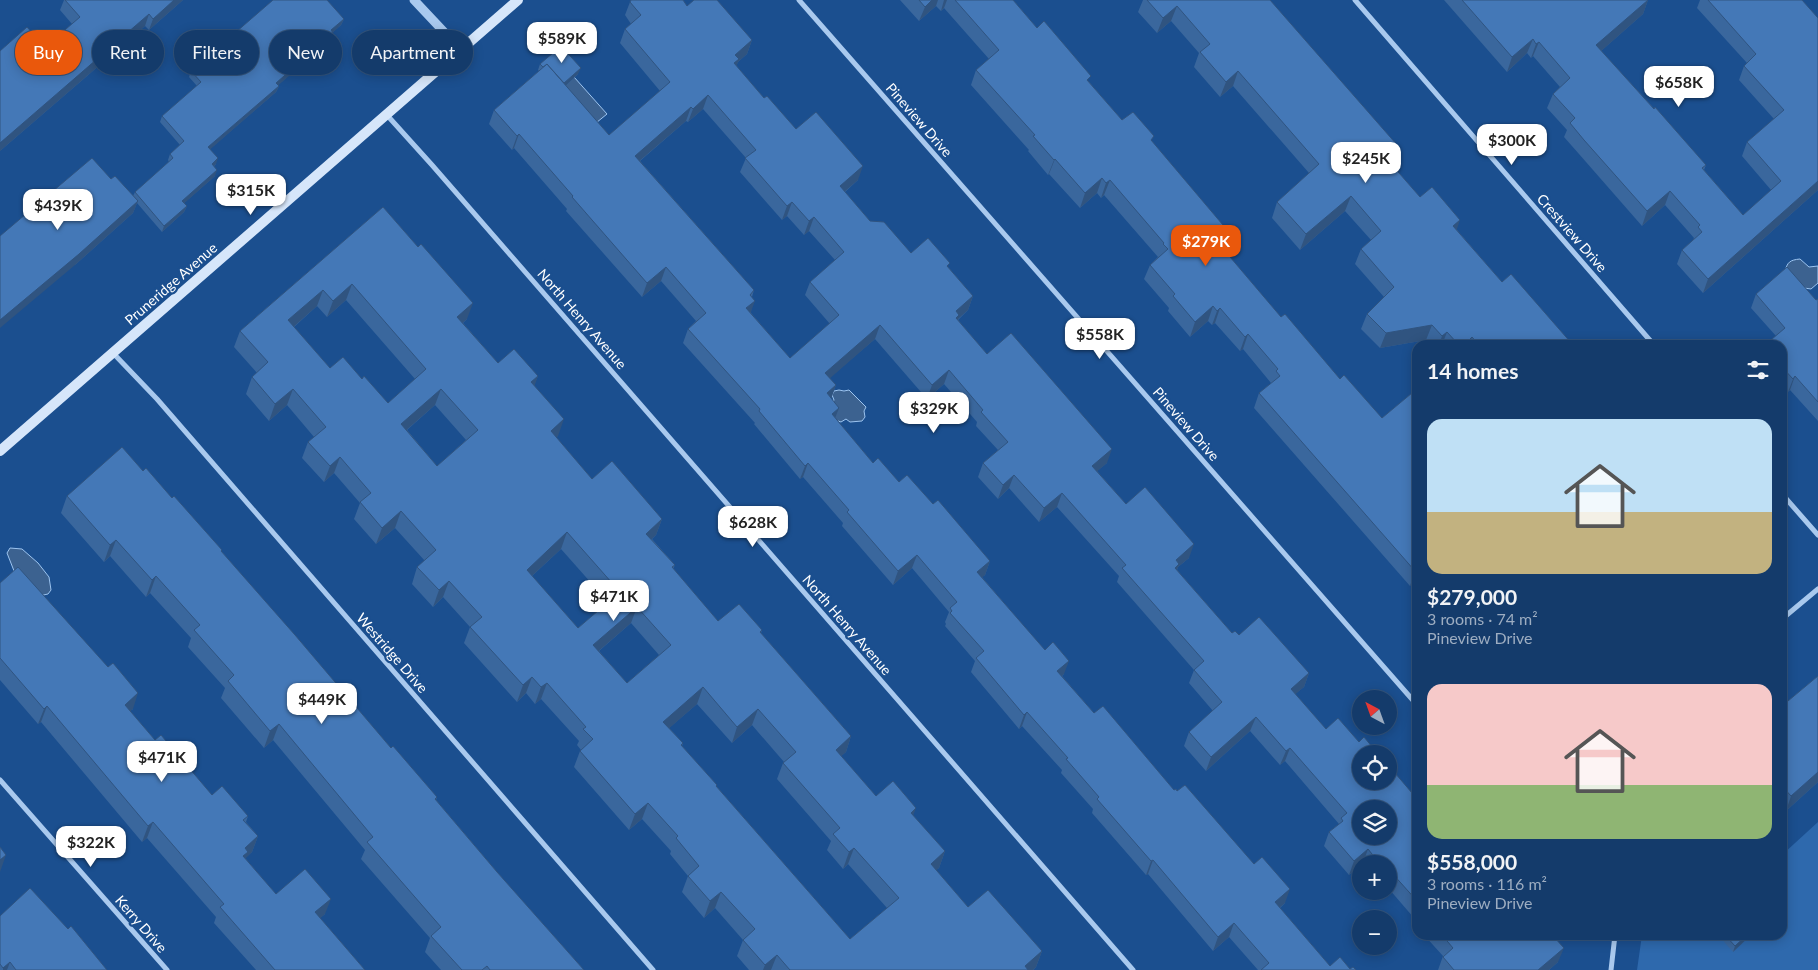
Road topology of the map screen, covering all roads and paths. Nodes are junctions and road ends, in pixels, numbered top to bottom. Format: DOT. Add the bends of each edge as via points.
graph roads {
  1 [pos="414,0"];
  2 [pos="518,0"];
  3 [pos="798,0"];
  4 [pos="1355,0"];
  5 [pos="442,30"];
  6 [pos="473,39"];
  7 [pos="432,75"];
  8 [pos="386,114"];
  9 [pos="1650,340"];
  10 [pos="113,352"];
  11 [pos="0,451"];
  12 [pos="1787,500"];
  13 [pos="1818,535"];
  14 [pos="1818,589"];
  15 [pos="1787,615"];
  16 [pos="1412,699"];
  17 [pos="0,780"];
  18 [pos="1614,940"];
  19 [pos="167,970"];
  20 [pos="653,970"];
  21 [pos="1133,970"];
  22 [pos="1611,970"];
  1 -- 5 [label="street"];
  2 -- 6 [label="main road, Pruneridge Avenue"];
  3 -- 16 [label="street, Pineview Drive"];
  4 -- 9 [label="street, Crestview Drive"];
  7 -- 8 [label="main road, Pruneridge Avenue"];
  8 -- 10 [label="main road, Pruneridge Avenue"];
  8 -- 21 [label="street, North Henry Avenue"];
  10 -- 11 [label="main road, Pruneridge Avenue"];
  10 -- 20 [label="street, Westridge Drive"];
  12 -- 13 [label="street"];
  14 -- 15 [label="street"];
  17 -- 19 [label="street, Kerry Drive"];
  18 -- 22 [label="street"];
}
